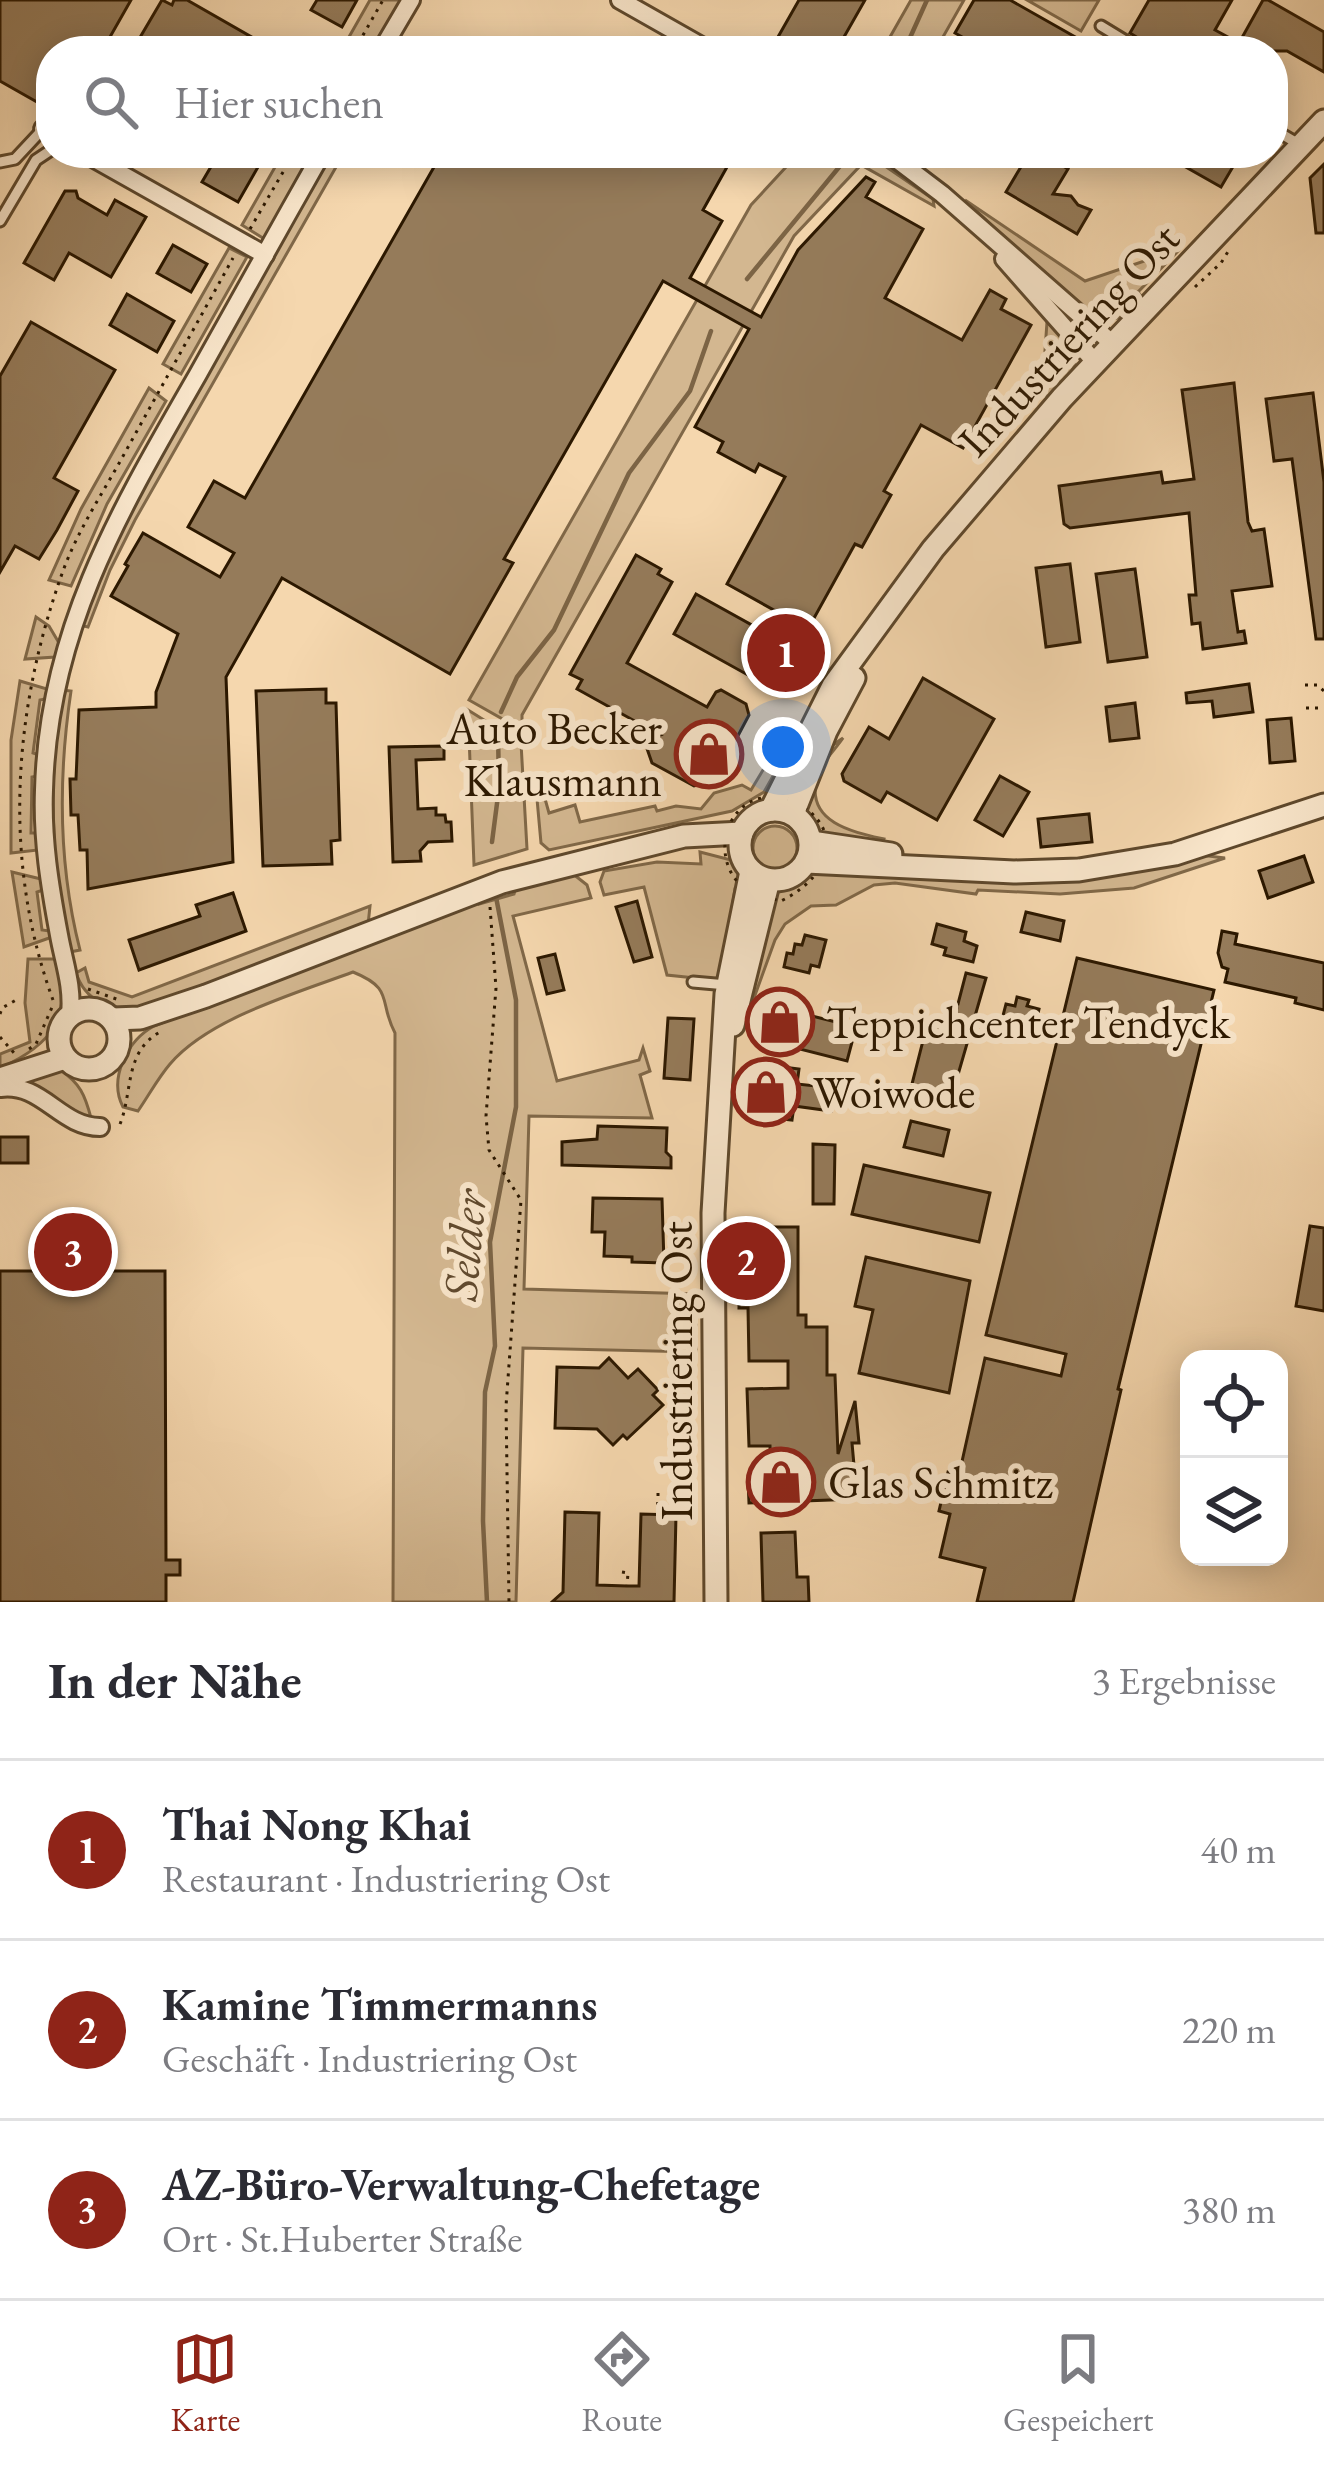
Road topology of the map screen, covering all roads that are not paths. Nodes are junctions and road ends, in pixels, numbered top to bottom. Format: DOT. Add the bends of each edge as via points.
graph roads {
  1 [pos="411,0"];
  2 [pos="620,0"];
  3 [pos="1101,26"];
  4 [pos="390,36"];
  5 [pos="684,36"];
  6 [pos="1117,36"];
  7 [pos="1324,121"];
  8 [pos="1288,138"];
  9 [pos="36,141"];
  10 [pos="1302,146"];
  11 [pos="36,160"];
  12 [pos="1288,161"];
  13 [pos="0,162"];
  14 [pos="111,168"];
  15 [pos="314,168"];
  16 [pos="906,168"];
  17 [pos="1281,168"];
  18 [pos="0,221"];
  19 [pos="980,230"];
  20 [pos="265,255"];
  21 [pos="1113,344"];
  22 [pos="1095,362"];
  23 [pos="1324,805"];
  24 [pos="784,807"];
  25 [pos="813,846"];
  26 [pos="747,850"];
  27 [pos="693,982"];
  28 [pos="728,985"];
  29 [pos="206,996"];
  30 [pos="74,1000"];
  31 [pos="119,1011"];
  32 [pos="120,1043"];
  33 [pos="62,1048"];
  34 [pos="722,1068"];
  35 [pos="0,1076"];
  36 [pos="0,1088"];
  37 [pos="100,1126"];
  38 [pos="716,1602"];
  1 -- 4 [label="street"];
  2 -- 5 [label="street"];
  3 -- 6 [label="lane"];
  7 -- 10 [label="street, Industriering Ost"];
  8 -- 10 [label="lane"];
  9 -- 13 [label="lane"];
  10 -- 12 [label="street, Industriering Ost"];
  11 -- 18 [label="lane"];
  14 -- 20 [label="street"];
  15 -- 20 [label="street"];
  16 -- 19 [label="street"];
  17 -- 21 [label="street, Industriering Ost"];
  19 -- 21 [label="street"];
  19 -- 22 [label="street"];
  20 -- 30 [label="street" via="120,512 64,647 44,790 46,866"];
  21 -- 22 [label="street, Industriering Ost"];
  22 -- 24 [label="street, Industriering Ost" via="882,620"];
  23 -- 25 [label="street" via="1132,864 1046,872 962,869"];
  24 -- 25 [label="street"];
  24 -- 26 [label="street" via="750,820"];
  25 -- 26 [label="street" via="787,879"];
  26 -- 28 [label="street, Industriering Ost"];
  26 -- 29 [label="street" via="684,836 602,855 490,886"];
  26 -- 34 [label="street, Industriering Ost"];
  27 -- 28 [label="lane"];
  28 -- 34 [label="street, Industriering Ost"];
  29 -- 31 [label="street" via="140,1018"];
  29 -- 32 [label="street"];
  30 -- 31 [label="street"];
  30 -- 33 [label="street"];
  31 -- 32 [label="street"];
  32 -- 33 [label="street" via="99,1068 83,1069"];
  33 -- 35 [label="street"];
  34 -- 38 [label="street, Industriering Ost" via="713,1213"];
  36 -- 37 [label="street" via="26,1090 72,1121"];
}
